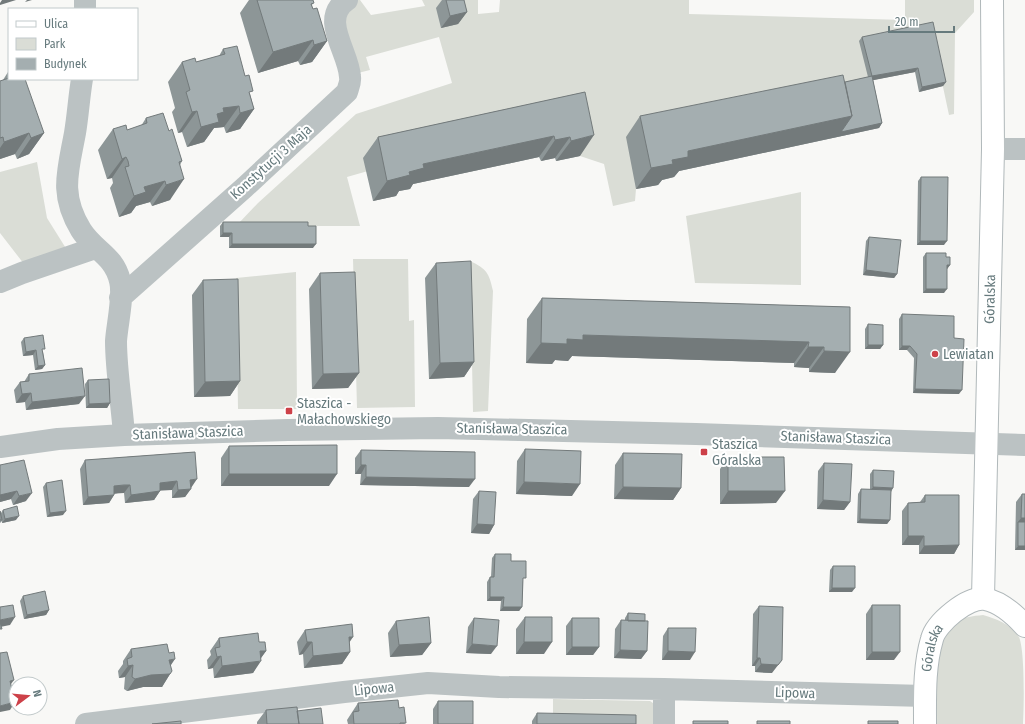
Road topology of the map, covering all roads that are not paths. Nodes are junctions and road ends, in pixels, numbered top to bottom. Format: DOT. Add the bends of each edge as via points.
graph roads {
  1 [pos="347,0"];
  2 [pos="992,0"];
  3 [pos="82,80"];
  4 [pos="993,149"];
  5 [pos="1025,149"];
  6 [pos="95,248"];
  7 [pos="0,282"];
  8 [pos="120,298"];
  9 [pos="124,435"];
  10 [pos="987,444"];
  11 [pos="1025,445"];
  12 [pos="0,447"];
  13 [pos="983,598"];
  14 [pos="1025,626"];
  15 [pos="664,689"];
  16 [pos="925,696"];
  17 [pos="86,724"];
  18 [pos="664,724"];
  19 [pos="925,724"];
  1 -- 8 [label="street, Konstytucji 3 Maja" via="336,11 334,22 350,78 348,92 245,188"];
  2 -- 4 [label="street, Góralska"];
  3 -- 6 [label="street" via="66,179 67,194 78,224"];
  4 -- 5 [label="street"];
  4 -- 10 [label="street, Góralska"];
  6 -- 7 [label="street"];
  6 -- 8 [label="street" via="107,256 116,267 121,283"];
  8 -- 9 [label="street" via="116,342"];
  9 -- 10 [label="street, Stanisława Staszica" via="288,430 502,429"];
  9 -- 12 [label="street, Stanisława Staszica"];
  10 -- 11 [label="street, Stanisława Staszica"];
  10 -- 13 [label="street, Góralska"];
  13 -- 14 [label="street" via="998,603"];
  13 -- 16 [label="street, Góralska" via="966,604 938,625 929,652"];
  15 -- 16 [label="street, Lipowa"];
  15 -- 17 [label="street, Lipowa" via="428,684"];
  15 -- 18 [label="street"];
  16 -- 19 [label="street, Góralska"];
}
